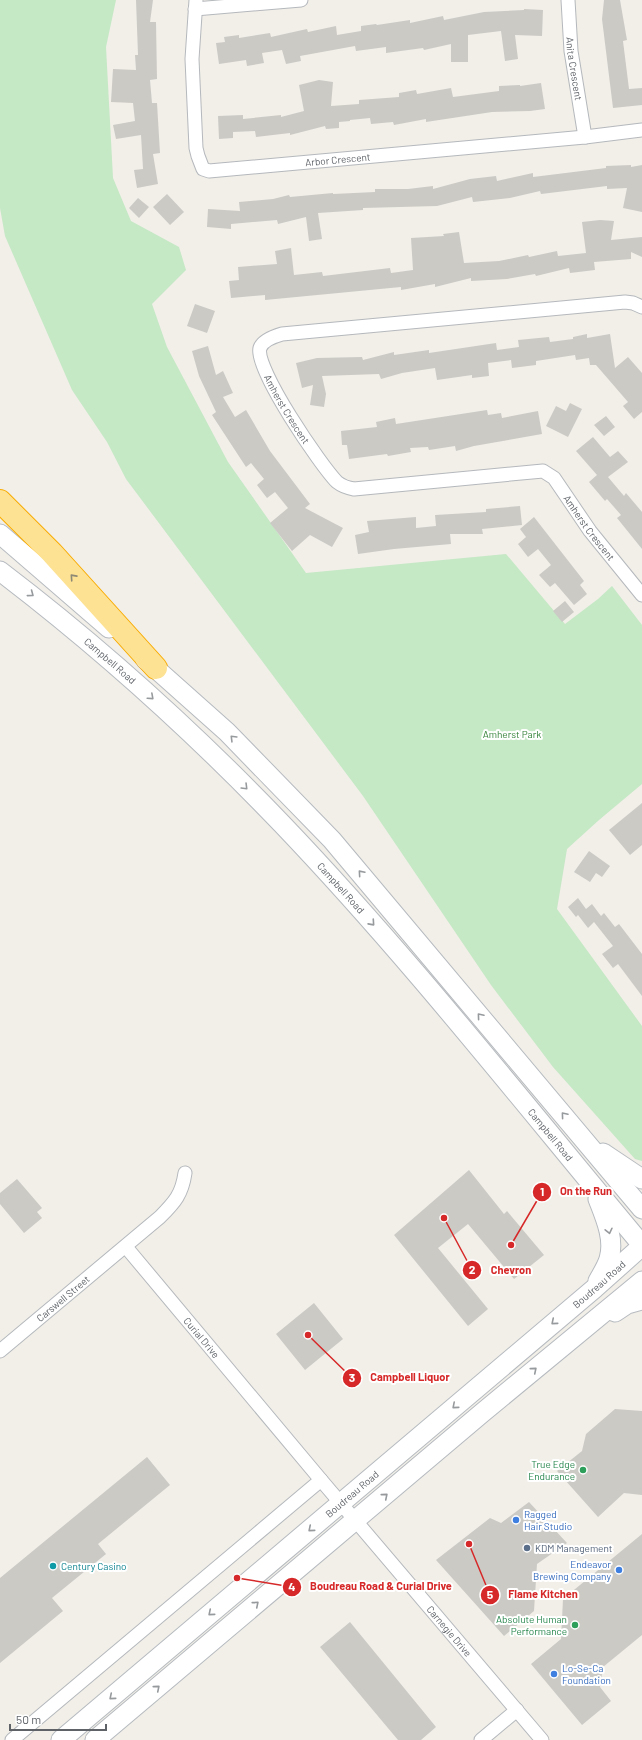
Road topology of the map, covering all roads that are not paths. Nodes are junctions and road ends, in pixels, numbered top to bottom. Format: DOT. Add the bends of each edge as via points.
graph roads {
  1 [pos="301,0"];
  2 [pos="568,0"];
  3 [pos="195,5"];
  4 [pos="642,130"];
  5 [pos="585,137"];
  6 [pos="642,308"];
  7 [pos="0,501"];
  8 [pos="0,534"];
  9 [pos="0,571"];
  10 [pos="642,595"];
  11 [pos="156,668"];
  12 [pos="438,966"];
  13 [pos="421,980"];
  14 [pos="589,1145"];
  15 [pos="185,1173"];
  16 [pos="642,1179"];
  17 [pos="590,1181"];
  18 [pos="642,1209"];
  19 [pos="642,1246"];
  20 [pos="126,1247"];
  21 [pos="642,1281"];
  22 [pos="595,1288"];
  23 [pos="642,1300"];
  24 [pos="567,1343"];
  25 [pos="0,1351"];
  26 [pos="321,1480"];
  27 [pos="340,1504"];
  28 [pos="355,1521"];
  29 [pos="517,1710"];
  30 [pos="12,1740"];
  31 [pos="61,1740"];
  32 [pos="95,1740"];
  33 [pos="481,1740"];
  34 [pos="542,1740"];
  1 -- 3 [label="street"];
  2 -- 5 [label="street, Anita Crescent" via="571,51"];
  3 -- 5 [label="street, Arbor Crescent" via="193,102 196,148 203,169 217,171"];
  4 -- 5 [label="street, Arbor Crescent"];
  6 -- 10 [label="street, Amherst Crescent" via="625,302 282,334 266,341 260,348 263,367 281,401 299,430 340,484 354,490 543,471 554,478 590,531"];
  11 -- 7 [label="highway, one-way" via="52,553"];
  8 -- 11 [label="main road"];
  9 -- 13 [label="main road, Campbell Road, one-way" via="86,640 186,728 281,823"];
  12 -- 11 [label="main road, one-way" via="332,840 227,732"];
  12 -- 13 [label="street"];
  14 -- 12 [label="main road, one-way"];
  13 -- 17 [label="main road, Campbell Road"];
  14 -- 16 [label="main road"];
  14 -- 18 [label="main road"];
  15 -- 20 [label="street" via="183,1187 174,1203"];
  17 -- 19 [label="main road, Campbell Road"];
  17 -- 22 [label="main road, one-way" via="606,1219 611,1244 609,1259"];
  19 -- 22 [label="main road, Boudreau Road"];
  20 -- 25 [label="street, Carswell Street"];
  20 -- 26 [label="street, Curial Drive"];
  21 -- 24 [label="main road"];
  22 -- 27 [label="main road, Boudreau Road, one-way"];
  23 -- 24 [label="main road" via="627,1304"];
  28 -- 24 [label="main road, one-way"];
  26 -- 27 [label="street, Curial Drive"];
  26 -- 30 [label="street"];
  27 -- 28 [label="street, Carnegie Drive"];
  27 -- 31 [label="main road, Boudreau Road, one-way"];
  28 -- 29 [label="street, Carnegie Drive"];
  32 -- 28 [label="main road, one-way"];
  29 -- 33 [label="street"];
  29 -- 34 [label="street, Carnegie Drive"];
}
